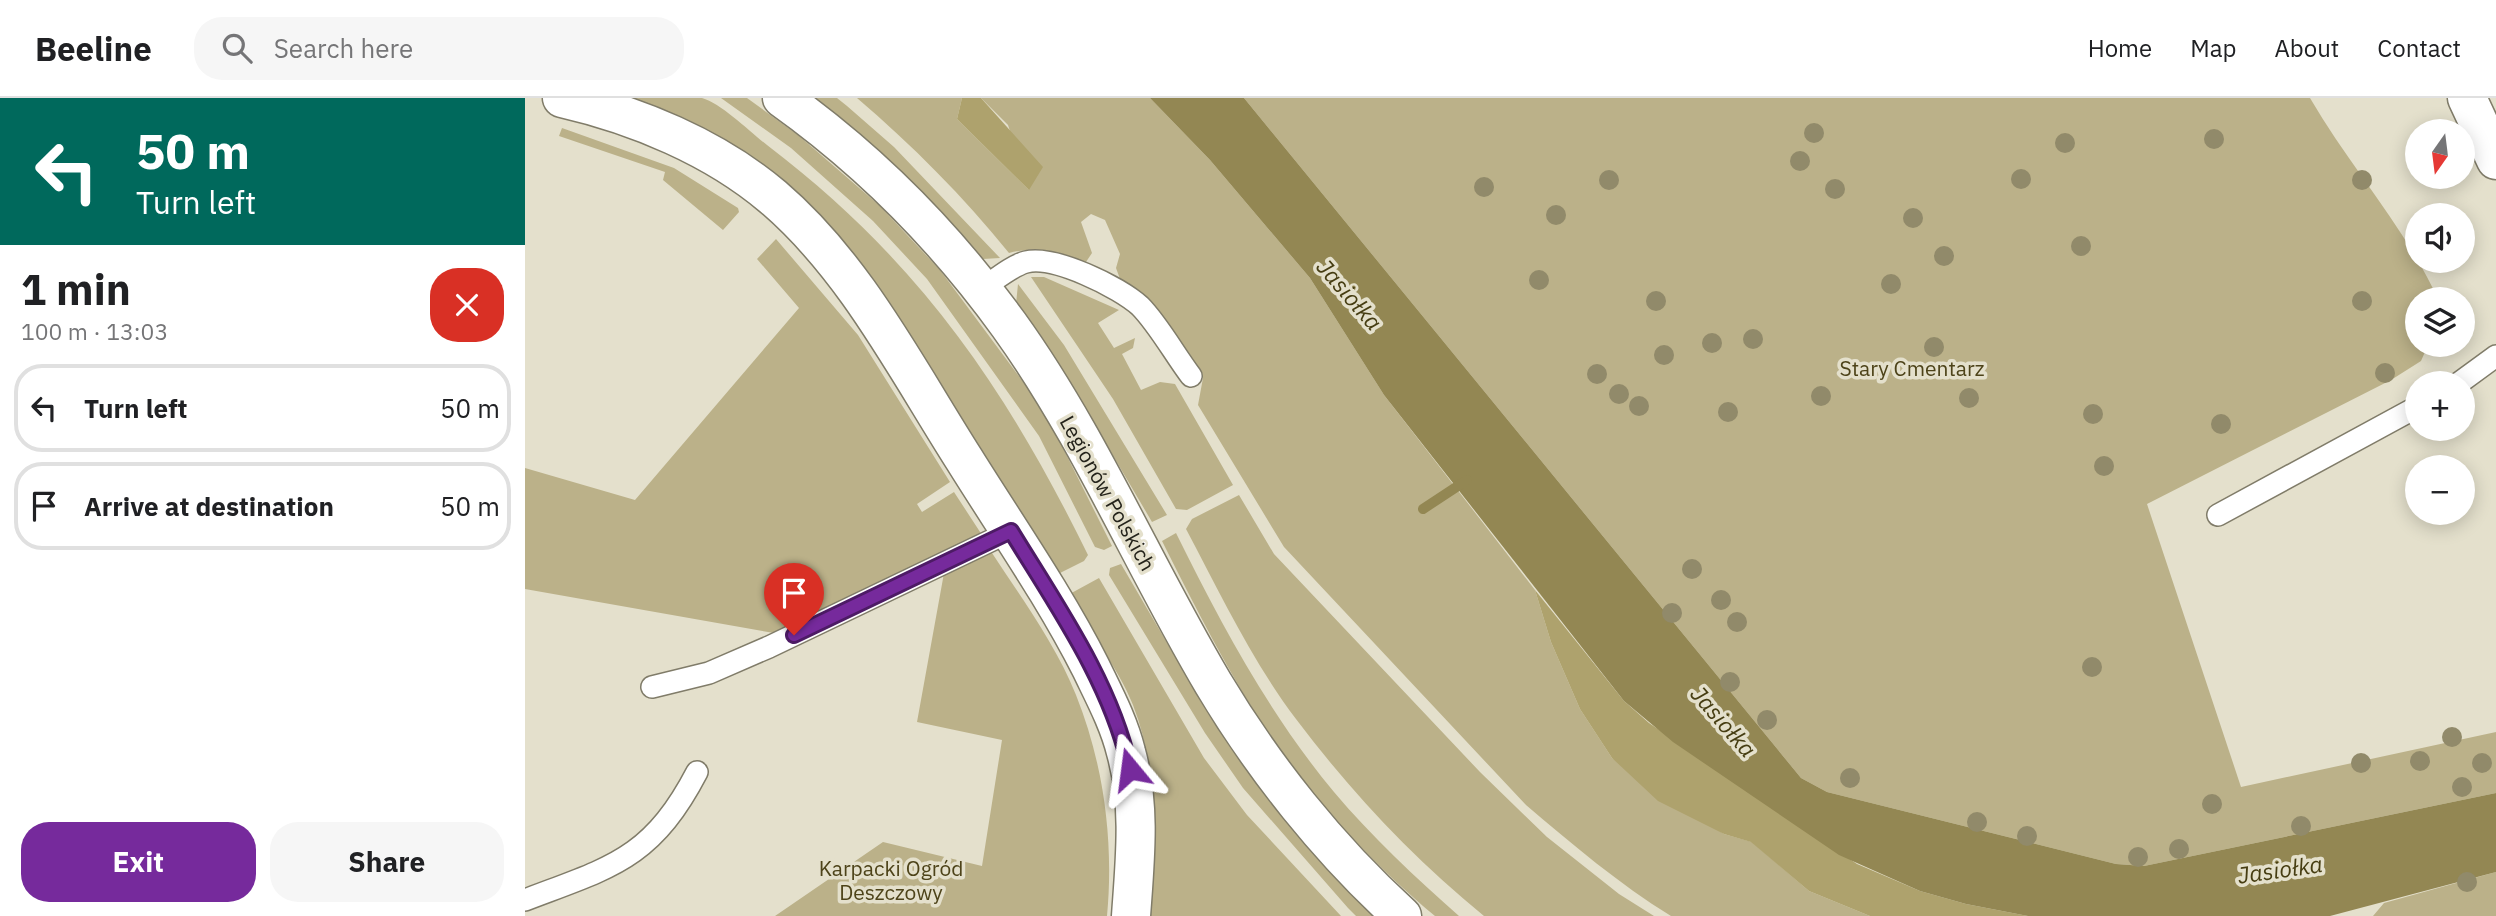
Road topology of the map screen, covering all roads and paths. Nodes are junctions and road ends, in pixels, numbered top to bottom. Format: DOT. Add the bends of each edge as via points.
graph roads {
  1 [pos="562,98"];
  2 [pos="782,98"];
  3 [pos="2467,98"];
  4 [pos="2496,160"];
  5 [pos="980,290"];
  6 [pos="2496,356"];
  7 [pos="2475,371"];
  8 [pos="1191,376"];
  9 [pos="2405,414"];
  10 [pos="2218,515"];
  11 [pos="1011,531"];
  12 [pos="652,687"];
  13 [pos="697,772"];
  14 [pos="525,887"];
  15 [pos="553,890"];
  16 [pos="525,900"];
  17 [pos="1131,916"];
  18 [pos="1402,916"];
  1 -- 11 [label="street" via="672,135 743,174 772,196 819,242 873,315"];
  2 -- 5 [label="street, Legionów Polskich" via="904,200"];
  3 -- 4 [label="street"];
  5 -- 8 [label="lane" via="1030,261 1090,277 1140,307"];
  5 -- 18 [label="street, Legionów Polskich" via="1009,324 1057,401 1213,684 1300,807"];
  6 -- 7 [label="lane"];
  9 -- 10 [label="lane"];
  11 -- 12 [label="lane" via="769,647 709,673"];
  11 -- 17 [label="street" via="1078,643 1126,750 1137,827"];
  13 -- 15 [label="lane" via="669,821 643,845 618,864"];
  14 -- 15 [label="lane"];
  15 -- 16 [label="lane"];
}
